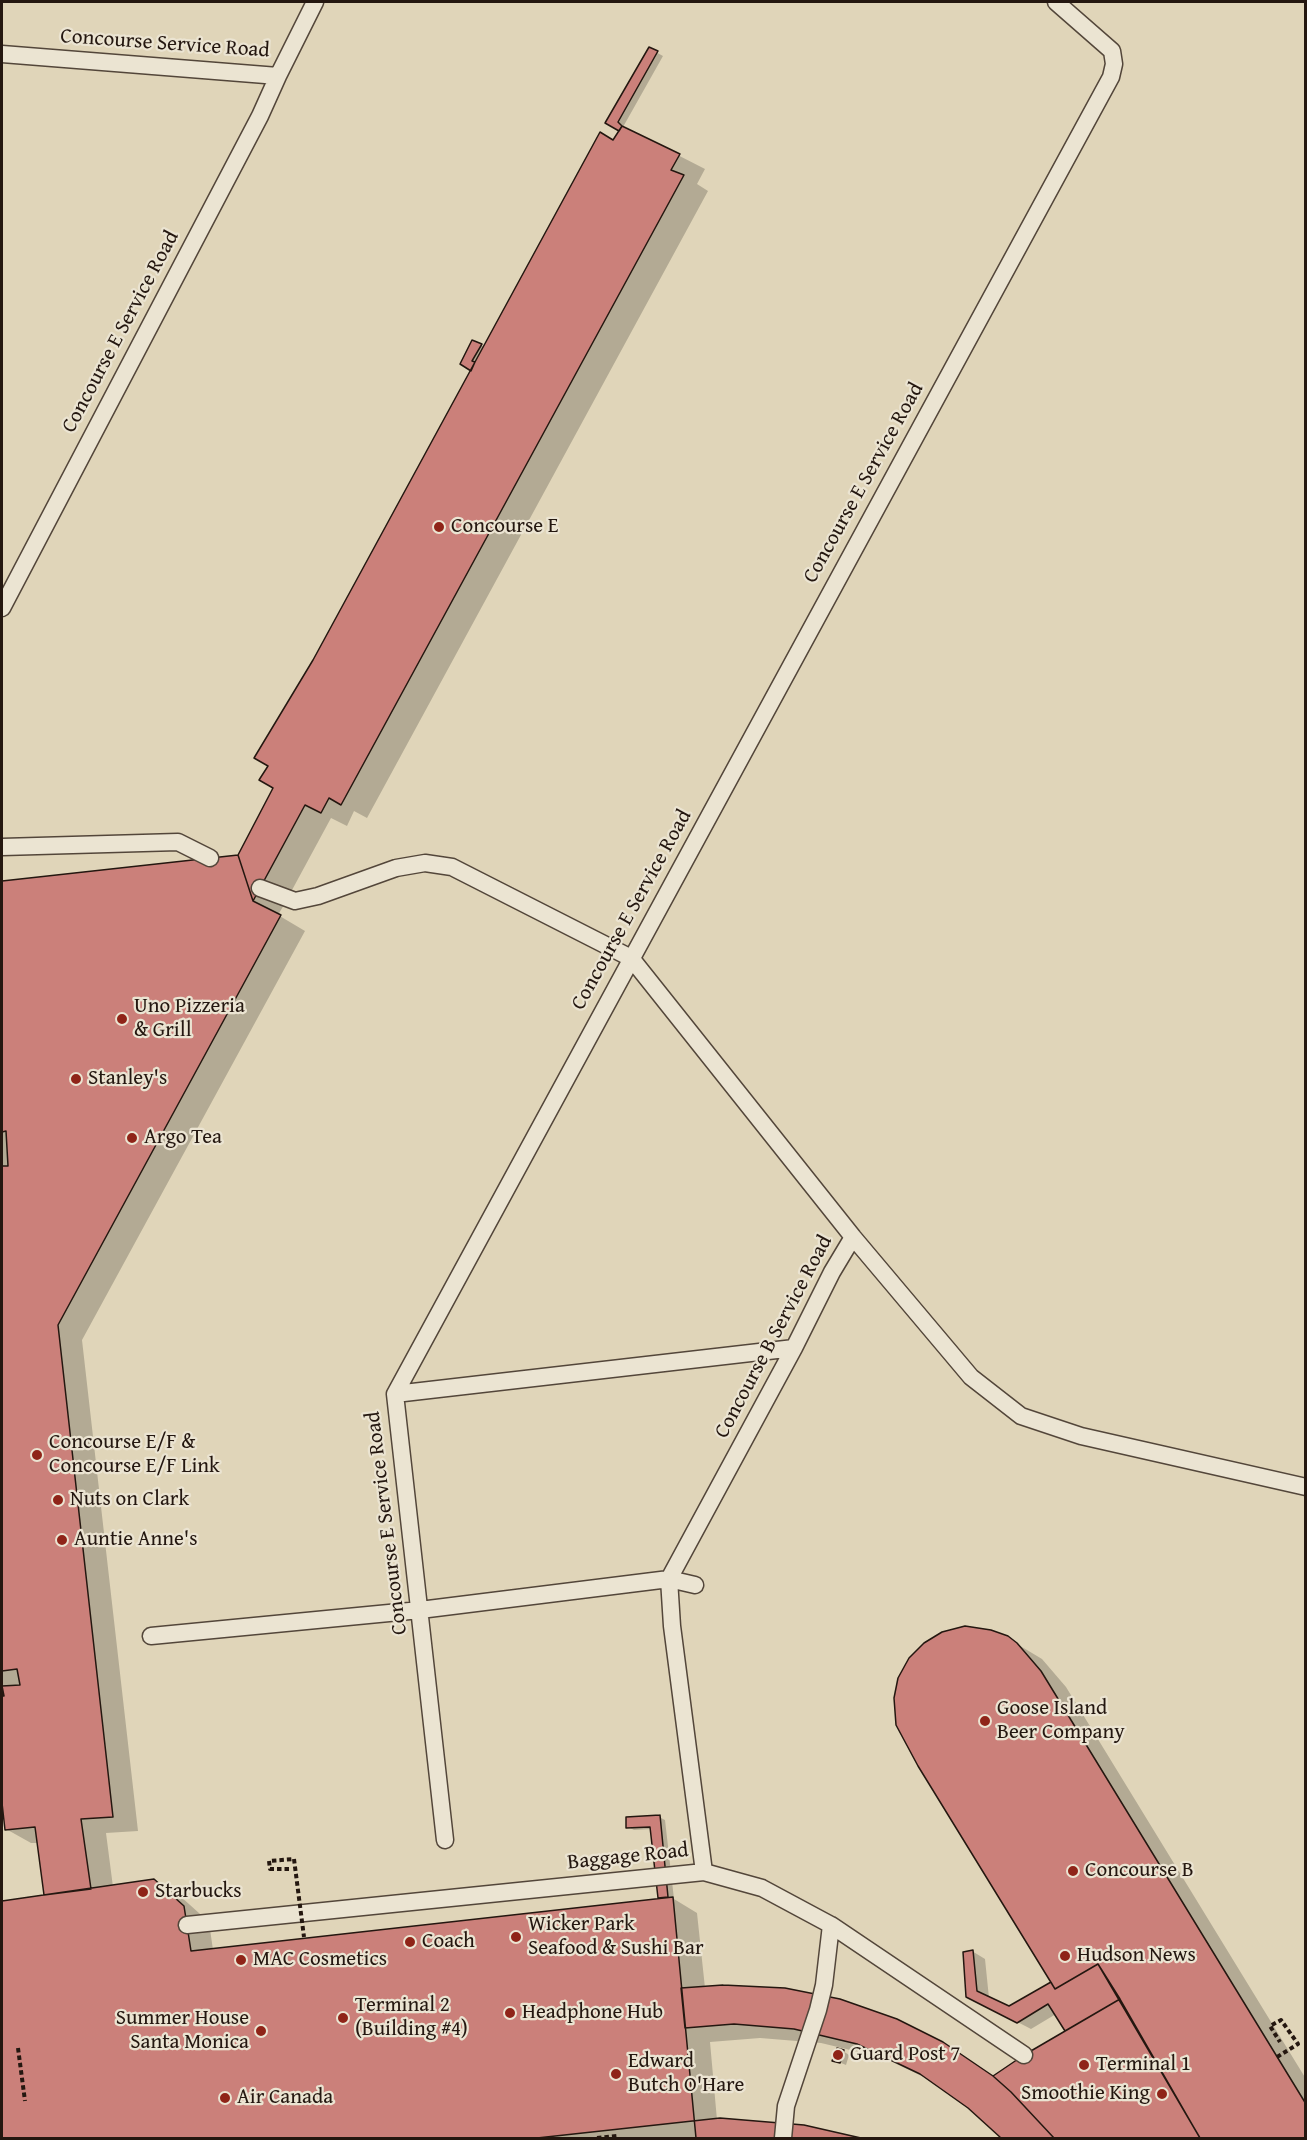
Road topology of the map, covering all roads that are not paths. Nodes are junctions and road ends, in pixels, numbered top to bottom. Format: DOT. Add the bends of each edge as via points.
graph roads {
  1 [pos="315,2"];
  2 [pos="1056,2"];
  3 [pos="2,54"];
  4 [pos="278,76"];
  5 [pos="2,608"];
  6 [pos="2,847"];
  7 [pos="210,858"];
  8 [pos="260,888"];
  9 [pos="631,958"];
  10 [pos="853,1237"];
  11 [pos="794,1348"];
  12 [pos="395,1394"];
  13 [pos="1305,1487"];
  14 [pos="669,1579"];
  15 [pos="695,1585"];
  16 [pos="420,1610"];
  17 [pos="151,1636"];
  18 [pos="445,1840"];
  19 [pos="704,1872"];
  20 [pos="831,1924"];
  21 [pos="187,1925"];
  22 [pos="1024,2055"];
  23 [pos="783,2139"];
  1 -- 4 [label="lane, Concourse Service Road"];
  2 -- 9 [label="lane, Concourse E Service Road" via="1112,51 1111,77"];
  3 -- 4 [label="lane, Concourse Service Road"];
  4 -- 5 [label="lane, Concourse E Service Road"];
  6 -- 7 [label="lane" via="178,842"];
  8 -- 9 [label="lane" via="295,901 396,868 425,863 453,867"];
  9 -- 10 [label="lane"];
  9 -- 12 [label="lane, Concourse E Service Road"];
  10 -- 11 [label="lane, Concourse B Service Road"];
  10 -- 13 [label="lane, Concourse B Service Road" via="971,1377 1021,1416 1081,1436"];
  11 -- 12 [label="lane"];
  11 -- 14 [label="lane, Concourse B Service Road"];
  12 -- 16 [label="lane, Concourse E Service Road"];
  14 -- 15 [label="lane"];
  14 -- 16 [label="lane"];
  14 -- 19 [label="lane"];
  16 -- 17 [label="lane"];
  16 -- 18 [label="lane, Concourse E Service Road"];
  19 -- 20 [label="lane, Baggage Road" via="762,1888"];
  19 -- 21 [label="lane, Baggage Road"];
  20 -- 22 [label="lane, Baggage Road"];
  20 -- 23 [label="lane" via="824,1985 786,2106"];
}
